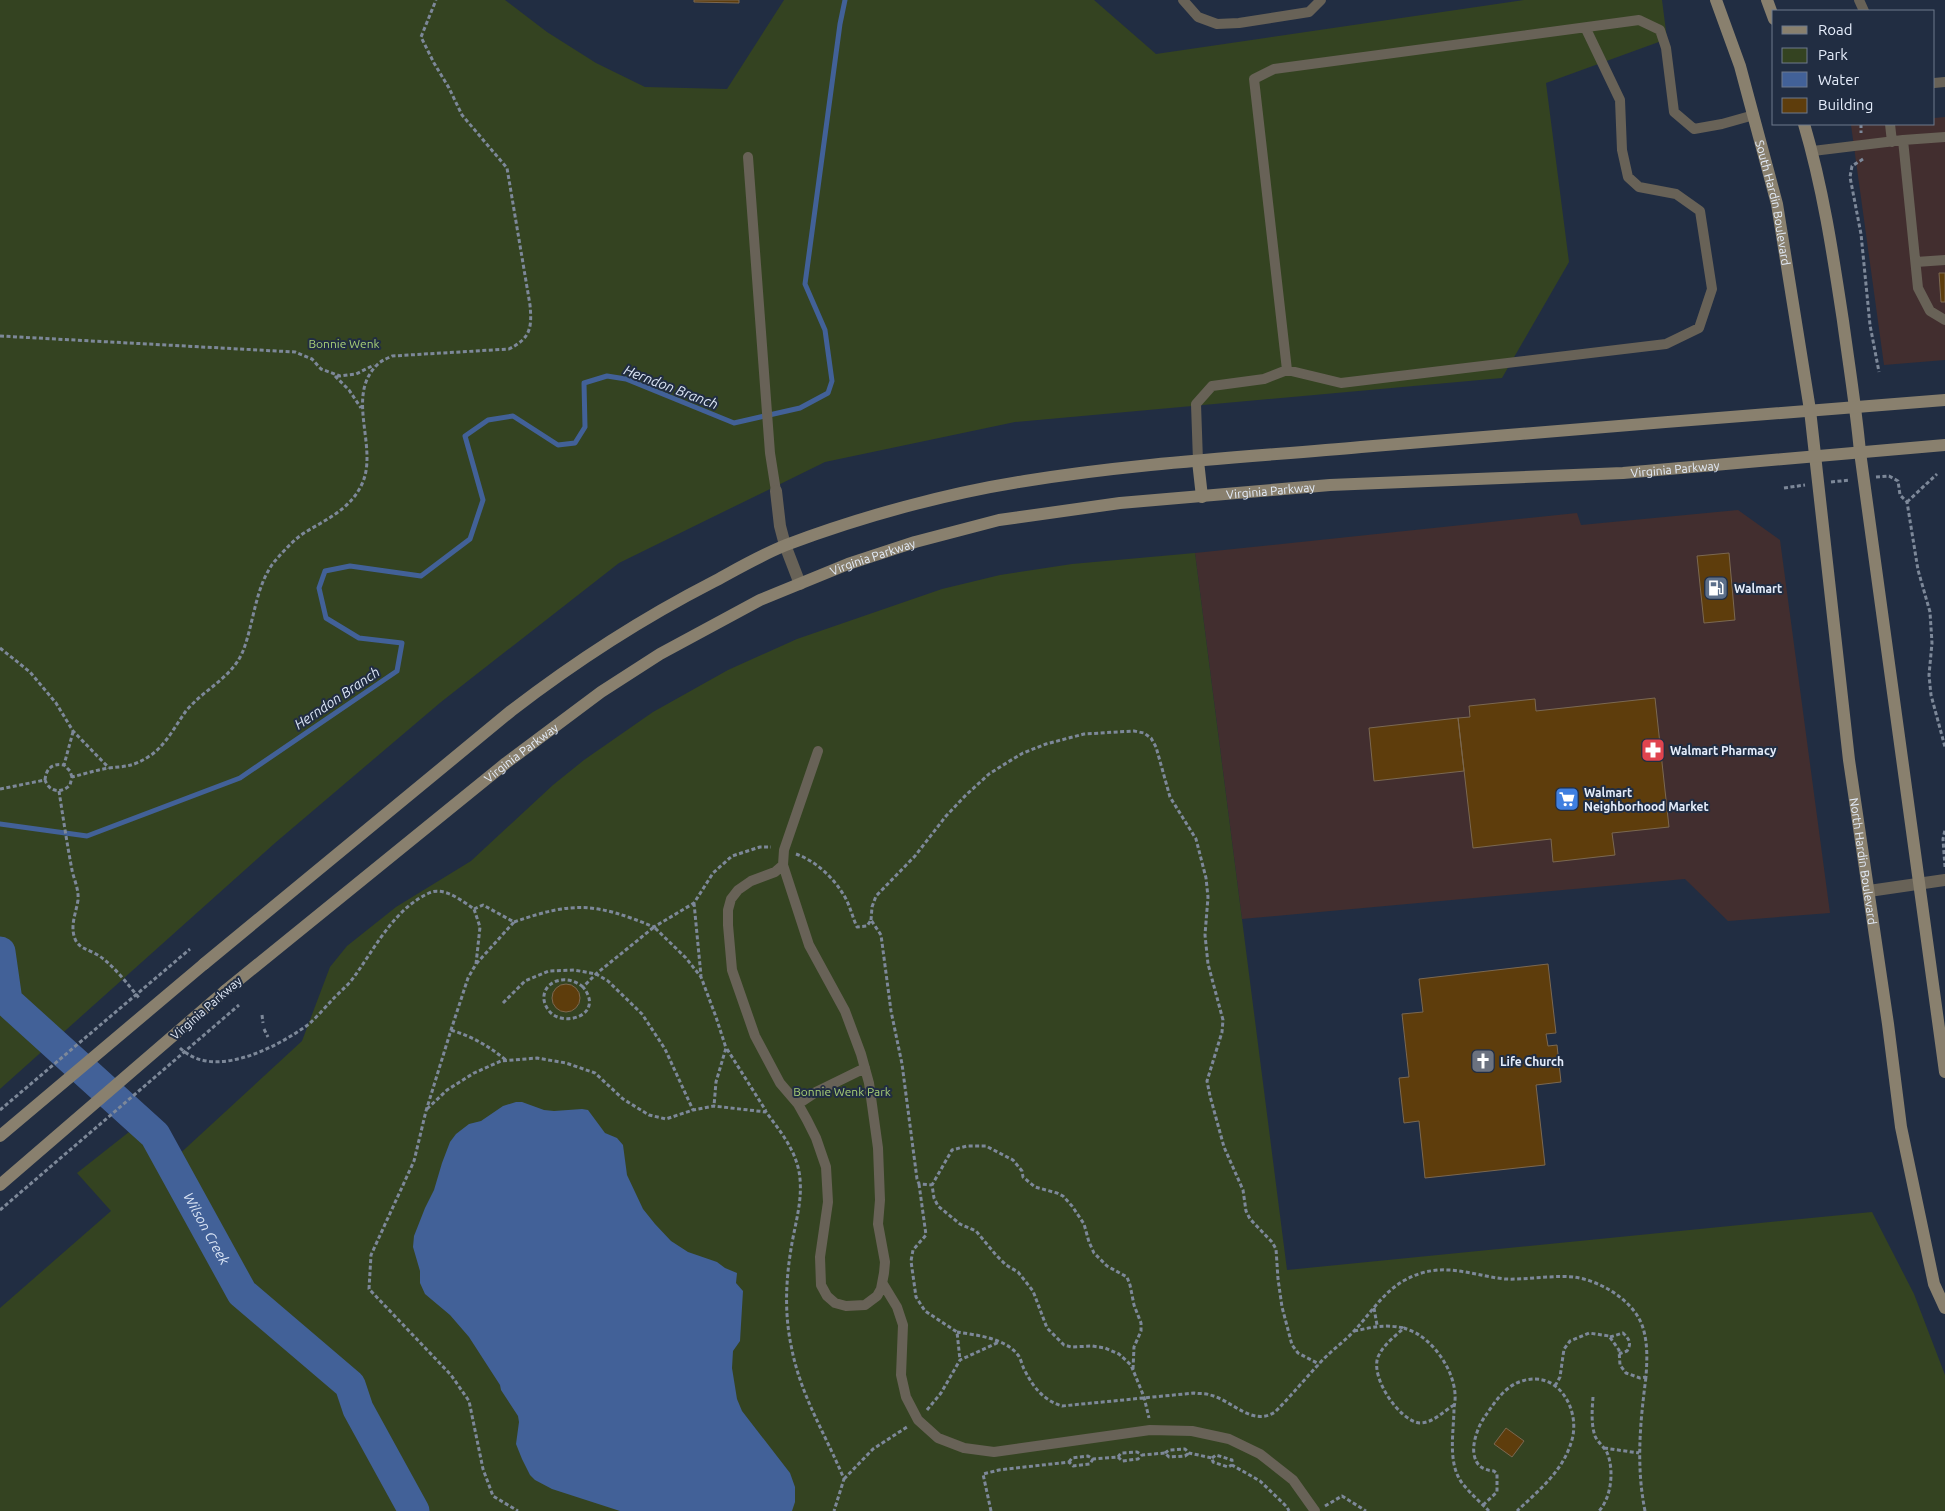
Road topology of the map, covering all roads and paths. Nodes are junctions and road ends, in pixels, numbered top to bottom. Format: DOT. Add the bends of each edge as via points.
graph roads {
  1 [pos="436,0"];
  2 [pos="1183,0"];
  3 [pos="1321,0"];
  4 [pos="1716,0"];
  5 [pos="1767,0"];
  6 [pos="1772,14"];
  7 [pos="1586,29"];
  8 [pos="1754,115"];
  9 [pos="1804,125"];
  10 [pos="1861,125"];
  11 [pos="1890,125"];
  12 [pos="1945,137"];
  13 [pos="1903,140"];
  14 [pos="1892,142"];
  15 [pos="1862,145"];
  16 [pos="1813,152"];
  17 [pos="748,157"];
  18 [pos="1945,260"];
  19 [pos="1916,262"];
  20 [pos="1945,320"];
  21 [pos="0,336"];
  22 [pos="377,364"];
  23 [pos="1287,370"];
  24 [pos="1879,372"];
  25 [pos="333,374"];
  26 [pos="1945,400"];
  27 [pos="1856,406"];
  28 [pos="362,408"];
  29 [pos="1810,410"];
  30 [pos="1945,445"];
  31 [pos="1860,452"];
  32 [pos="1815,456"];
  33 [pos="1198,461"];
  34 [pos="1937,474"];
  35 [pos="1864,479"];
  36 [pos="1818,484"];
  37 [pos="1784,488"];
  38 [pos="776,491"];
  39 [pos="1202,497"];
  40 [pos="1906,502"];
  41 [pos="785,546"];
  42 [pos="800,584"];
  43 [pos="0,648"];
  44 [pos="73,731"];
  45 [pos="1945,747"];
  46 [pos="818,751"];
  47 [pos="64,765"];
  48 [pos="110,768"];
  49 [pos="72,777"];
  50 [pos="45,780"];
  51 [pos="0,789"];
  52 [pos="59,791"];
  53 [pos="1945,830"];
  54 [pos="784,850"];
  55 [pos="783,865"];
  56 [pos="1945,869"];
  57 [pos="72,872"];
  58 [pos="1945,880"];
  59 [pos="1921,885"];
  60 [pos="1869,892"];
  61 [pos="694,903"];
  62 [pos="871,920"];
  63 [pos="514,922"];
  64 [pos="654,928"];
  65 [pos="190,949"];
  66 [pos="476,964"];
  67 [pos="596,974"];
  68 [pos="701,977"];
  69 [pos="583,987"];
  70 [pos="503,1003"];
  71 [pos="239,1005"];
  72 [pos="262,1015"];
  73 [pos="263,1023"];
  74 [pos="264,1029"];
  75 [pos="451,1030"];
  76 [pos="268,1037"];
  77 [pos="726,1048"];
  78 [pos="507,1061"];
  79 [pos="865,1068"];
  80 [pos="1945,1072"];
  81 [pos="798,1104"];
  82 [pos="714,1106"];
  83 [pos="0,1110"];
  84 [pos="693,1110"];
  85 [pos="426,1111"];
  86 [pos="766,1112"];
  87 [pos="0,1136"];
  88 [pos="920,1184"];
  89 [pos="0,1185"];
  90 [pos="932,1185"];
  91 [pos="0,1210"];
  92 [pos="883,1284"];
  93 [pos="1374,1307"];
  94 [pos="1945,1308"];
  95 [pos="1378,1325"];
  96 [pos="1404,1328"];
  97 [pos="1354,1331"];
  98 [pos="957,1332"];
  99 [pos="1610,1337"];
  100 [pos="1619,1354"];
  101 [pos="960,1360"];
  102 [pos="1318,1364"];
  103 [pos="1133,1368"];
  104 [pos="1646,1377"];
  105 [pos="1555,1386"];
  106 [pos="1144,1397"];
  107 [pos="1593,1397"];
  108 [pos="1454,1405"];
  109 [pos="1150,1430"];
  110 [pos="1604,1448"];
  111 [pos="1165,1453"];
  112 [pos="1189,1453"];
  113 [pos="1639,1453"];
  114 [pos="1142,1455"];
  115 [pos="1118,1457"];
  116 [pos="1212,1458"];
  117 [pos="1093,1459"];
  118 [pos="1069,1462"];
  119 [pos="1232,1465"];
  120 [pos="1483,1505"];
  121 [pos="1319,1509"];
  122 [pos="518,1511"];
  123 [pos="834,1511"];
  124 [pos="991,1511"];
  125 [pos="1289,1511"];
  126 [pos="1366,1511"];
  127 [pos="1489,1511"];
  128 [pos="1517,1511"];
  129 [pos="1599,1511"];
  130 [pos="1646,1511"];
  1 -- 22 [label="path" via="421,37 462,115 507,168 532,321 525,338 509,348 392,356"];
  2 -- 3 [label="lane" via="1198,17 1217,24 1309,12"];
  4 -- 8 [label="main road, South Hardin Boulevard"];
  5 -- 6 [label="main road"];
  7 -- 8 [label="lane" via="1640,20 1660,30 1666,48 1674,112 1694,129"];
  7 -- 23 [label="lane" via="1274,70 1254,79"];
  7 -- 23 [label="lane" via="1620,100 1622,150 1628,177 1639,186 1676,194 1700,212 1712,289 1699,328 1666,344 1340,383"];
  8 -- 29 [label="main road, South Hardin Boulevard" via="1777,204"];
  9 -- 16 [label="main road"];
  10 -- 15 [label="path"];
  11 -- 14 [label="lane"];
  12 -- 13 [label="lane"];
  13 -- 14 [label="lane"];
  13 -- 19 [label="lane"];
  14 -- 15 [label="lane"];
  15 -- 16 [label="lane"];
  15 -- 24 [label="path" via="1863,160 1852,166 1850,177"];
  16 -- 27 [label="main road" via="1831,239"];
  17 -- 38 [label="lane" via="770,453"];
  18 -- 19 [label="lane"];
  19 -- 20 [label="lane" via="1918,288 1930,311"];
  21 -- 25 [label="path" via="295,352"];
  22 -- 25 [label="path" via="356,374"];
  22 -- 28 [label="path" via="367,382"];
  23 -- 33 [label="lane" via="1264,379 1212,386 1196,404"];
  25 -- 28 [label="path"];
  26 -- 27 [label="main road"];
  27 -- 29 [label="main road"];
  27 -- 31 [label="main road"];
  28 -- 48 [label="path" via="367,461 362,485 349,505 302,534 269,569 239,661 225,677 202,694 150,756 123,768"];
  29 -- 32 [label="main road, North Hardin Boulevard"];
  29 -- 33 [label="main road"];
  30 -- 31 [label="main road, Virginia Parkway"];
  31 -- 32 [label="main road, Virginia Parkway"];
  31 -- 35 [label="main road"];
  32 -- 36 [label="main road, North Hardin Boulevard"];
  32 -- 39 [label="main road, Virginia Parkway" via="1623,472 1330,484"];
  33 -- 39 [label="main road"];
  33 -- 41 [label="main road" via="985,488 912,505"];
  34 -- 40 [label="path"];
  35 -- 36 [label="path"];
  35 -- 40 [label="path" via="1889,476 1898,481 1900,495"];
  35 -- 59 [label="main road"];
  36 -- 37 [label="path"];
  36 -- 60 [label="main road, North Hardin Boulevard"];
  38 -- 41 [label="street"];
  39 -- 42 [label="main road, Virginia Parkway" via="1120,503 999,520 915,542"];
  40 -- 45 [label="path" via="1918,570 1930,612 1931,695"];
  41 -- 42 [label="street"];
  41 -- 87 [label="main road, bridge" via="669,604 560,673 204,964"];
  42 -- 89 [label="main road, Virginia Parkway, bridge" via="760,600 660,654 601,692 506,763 225,991"];
  43 -- 44 [label="path" via="30,672"];
  44 -- 47 [label="path"];
  44 -- 48 [label="path"];
  46 -- 54 [label="lane"];
  47 -- 49 [label="path"];
  47 -- 50 [label="path" via="51,767"];
  48 -- 49 [label="path"];
  49 -- 52 [label="path" via="70,785"];
  50 -- 51 [label="path"];
  50 -- 52 [label="path" via="49,788"];
  52 -- 57 [label="path"];
  53 -- 56 [label="path"];
  54 -- 55 [label="lane"];
  54 -- 61 [label="path" via="760,847 732,856 713,873"];
  54 -- 62 [label="path" via="807,859 834,882 846,899 857,927 867,926"];
  55 -- 79 [label="lane" via="809,945 845,1011"];
  55 -- 81 [label="lane" via="738,890 731,898 728,925 732,970 755,1036 780,1083"];
  58 -- 59 [label="street"];
  59 -- 60 [label="street"];
  59 -- 80 [label="main road"];
  60 -- 94 [label="main road, North Hardin Boulevard" via="1900,1127 1934,1284"];
  61 -- 64 [label="path"];
  61 -- 68 [label="path"];
  62 -- 88 [label="path" via="881,935 902,1064 912,1154"];
  62 -- 102 [label="path" via="876,896 915,856 966,795 1001,766 1038,747 1084,734 1134,731 1151,738 1170,797 1196,839 1206,878 1208,964 1223,1020 1207,1081 1210,1096 1224,1147 1243,1190 1246,1211 1276,1249 1282,1307 1292,1345 1298,1353"];
  63 -- 64 [label="path" via="545,911 573,906 600,908"];
  63 -- 66 [label="path"];
  63 -- 66 [label="path" via="483,905 474,908 480,927"];
  64 -- 67 [label="path"];
  64 -- 68 [label="path"];
  65 -- 83 [label="path, bridge"];
  66 -- 75 [label="path" via="468,978"];
  67 -- 69 [label="path"];
  67 -- 70 [label="path" via="574,970 549,971 525,980"];
  67 -- 84 [label="path" via="608,981 642,1014 665,1049"];
  68 -- 77 [label="path"];
  69 -- 69 [label="path" via="590,995 590,1006 584,1014 573,1019 551,1013 544,995 547,987 566,979"];
  71 -- 91 [label="path, bridge"];
  72 -- 73 [label="path"];
  74 -- 76 [label="path"];
  75 -- 78 [label="path" via="490,1047"];
  75 -- 85 [label="path"];
  77 -- 82 [label="path" via="716,1082"];
  77 -- 86 [label="path"];
  78 -- 84 [label="path" via="537,1058 566,1063 595,1074 648,1116 666,1119"];
  78 -- 85 [label="path" via="474,1073 447,1090"];
  79 -- 81 [label="lane"];
  79 -- 92 [label="lane" via="878,1148 878,1224 884,1262"];
  81 -- 92 [label="lane" via="816,1138 826,1167 828,1202 820,1285 834,1303 854,1306 865,1305 877,1296"];
  82 -- 84 [label="path"];
  82 -- 86 [label="path"];
  85 -- 122 [label="path" via="414,1161 371,1254 369,1289 451,1375 469,1401 482,1468 493,1496"];
  86 -- 123 [label="path" via="789,1143 800,1177 800,1203 787,1275 786,1306 790,1345 800,1384 844,1479"];
  88 -- 90 [label="path"];
  88 -- 98 [label="path" via="926,1235 913,1250 911,1261 916,1297 925,1311"];
  90 -- 103 [label="path" via="938,1206 960,1224 976,1231 1001,1260 1018,1272 1033,1291 1047,1328 1056,1338 1071,1347 1105,1348 1119,1354"];
  90 -- 103 [label="path" via="952,1150 977,1145 986,1146 1013,1160 1035,1187 1063,1196 1084,1224 1094,1253 1107,1266 1127,1277 1141,1323 1134,1347"];
  92 -- 109 [label="lane" via="903,1325 901,1375 906,1397 918,1420 938,1438 964,1448 994,1452"];
  93 -- 95 [label="path"];
  93 -- 97 [label="path"];
  93 -- 104 [label="path" via="1406,1279 1434,1271 1464,1271 1524,1280 1562,1277 1600,1284 1625,1301 1643,1327 1648,1356"];
  95 -- 96 [label="path"];
  95 -- 97 [label="path"];
  96 -- 108 [label="path" via="1418,1334 1440,1356 1453,1385"];
  96 -- 108 [label="path" via="1378,1356 1376,1367 1385,1392 1403,1413 1419,1423 1429,1421"];
  97 -- 102 [label="path"];
  98 -- 101 [label="path"];
  98 -- 106 [label="path" via="1007,1346 1018,1355 1040,1395 1062,1406"];
  99 -- 100 [label="path"];
  99 -- 100 [label="path" via="1623,1333 1629,1339 1627,1351"];
  99 -- 105 [label="path" via="1589,1333 1570,1341 1564,1349"];
  100 -- 104 [label="path" via="1620,1365 1626,1372"];
  102 -- 106 [label="path" via="1268,1417 1257,1417 1211,1395 1194,1393"];
  103 -- 106 [label="path"];
  104 -- 113 [label="path"];
  105 -- 120 [label="path" via="1539,1380 1520,1382 1502,1394 1482,1420 1473,1452 1477,1465 1497,1474 1498,1485 1497,1492"];
  105 -- 128 [label="path" via="1568,1400 1573,1412 1575,1424 1571,1444 1553,1476"];
  106 -- 109 [label="path"];
  107 -- 110 [label="path" via="1593,1427"];
  108 -- 120 [label="path" via="1455,1470 1462,1483"];
  109 -- 121 [label="lane" via="1192,1431 1230,1439 1260,1454 1293,1480"];
  110 -- 113 [label="path"];
  110 -- 129 [label="path" via="1608,1455 1610,1481 1609,1493"];
  111 -- 112 [label="path" via="1169,1457"];
  111 -- 112 [label="path" via="1186,1449"];
  111 -- 114 [label="path"];
  112 -- 116 [label="path"];
  113 -- 130 [label="path"];
  114 -- 115 [label="path" via="1137,1452 1121,1453"];
  114 -- 115 [label="path" via="1138,1459 1122,1461"];
  115 -- 117 [label="path"];
  116 -- 119 [label="path" via="1214,1462 1228,1467"];
  116 -- 119 [label="path" via="1216,1454 1232,1460"];
  117 -- 118 [label="path" via="1088,1456 1072,1458"];
  117 -- 118 [label="path" via="1090,1464 1073,1466"];
  118 -- 124 [label="path" via="983,1474"];
  119 -- 125 [label="path" via="1260,1481"];
  120 -- 127 [label="path"];
  121 -- 126 [label="path" via="1342,1496"];
}
